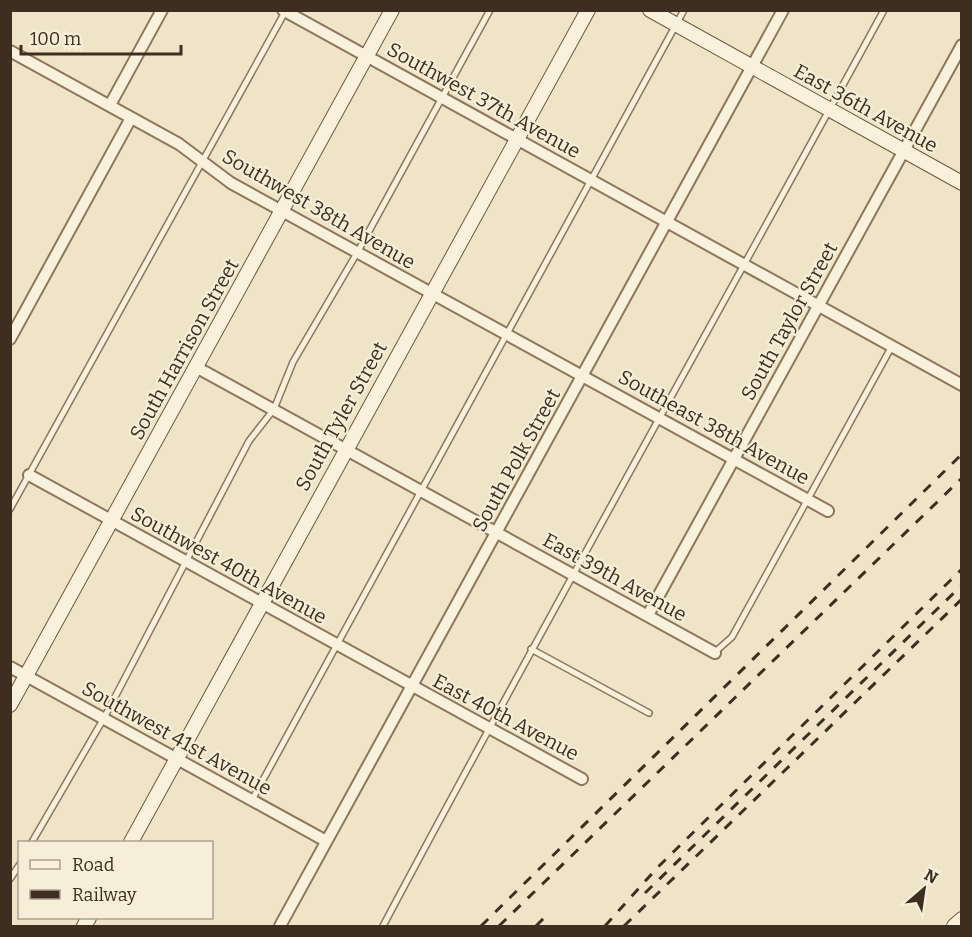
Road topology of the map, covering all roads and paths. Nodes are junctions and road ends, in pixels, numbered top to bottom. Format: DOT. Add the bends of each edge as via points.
graph roads {
  1 [pos="162,10"];
  2 [pos="392,10"];
  3 [pos="490,10"];
  4 [pos="588,10"];
  5 [pos="650,10"];
  6 [pos="684,10"];
  7 [pos="783,10"];
  8 [pos="884,10"];
  9 [pos="285,11"];
  10 [pos="676,24"];
  11 [pos="962,45"];
  12 [pos="10,51"];
  13 [pos="367,56"];
  14 [pos="752,67"];
  15 [pos="443,98"];
  16 [pos="110,105"];
  17 [pos="830,110"];
  18 [pos="131,118"];
  19 [pos="518,139"];
  20 [pos="903,151"];
  21 [pos="202,163"];
  22 [pos="592,180"];
  23 [pos="962,183"];
  24 [pos="282,211"];
  25 [pos="668,221"];
  26 [pos="357,253"];
  27 [pos="746,265"];
  28 [pos="432,294"];
  29 [pos="818,304"];
  30 [pos="507,335"];
  31 [pos="10,339"];
  32 [pos="892,346"];
  33 [pos="196,367"];
  34 [pos="583,376"];
  35 [pos="962,385"];
  36 [pos="274,409"];
  37 [pos="659,418"];
  38 [pos="346,448"];
  39 [pos="733,459"];
  40 [pos="29,475"];
  41 [pos="423,491"];
  42 [pos="808,500"];
  43 [pos="10,509"];
  44 [pos="828,511"];
  45 [pos="112,521"];
  46 [pos="497,533"];
  47 [pos="185,561"];
  48 [pos="572,574"];
  49 [pos="260,604"];
  50 [pos="648,615"];
  51 [pos="338,646"];
  52 [pos="531,649"];
  53 [pos="715,653"];
  54 [pos="10,667"];
  55 [pos="27,676"];
  56 [pos="412,686"];
  57 [pos="10,705"];
  58 [pos="649,713"];
  59 [pos="104,718"];
  60 [pos="488,728"];
  61 [pos="177,758"];
  62 [pos="582,779"];
  63 [pos="252,800"];
  64 [pos="33,841"];
  65 [pos="131,841"];
  66 [pos="326,841"];
  67 [pos="962,919"];
  68 [pos="280,927"];
  69 [pos="383,927"];
  70 [pos="954,927"];
  1 -- 16 [label="street"];
  2 -- 13 [label="main road, South Harrison Street"];
  3 -- 15 [label="lane"];
  4 -- 19 [label="main road, South Tyler Street"];
  5 -- 10 [label="main road, East 36th Avenue"];
  6 -- 10 [label="lane"];
  7 -- 14 [label="street, South Polk Street"];
  8 -- 17 [label="lane"];
  9 -- 13 [label="street, Southwest 37th Avenue"];
  9 -- 21 [label="lane"];
  10 -- 14 [label="main road, East 36th Avenue"];
  10 -- 22 [label="lane"];
  11 -- 20 [label="street, South Taylor Street"];
  12 -- 16 [label="street, Southwest 38th Avenue"];
  13 -- 15 [label="street, Southwest 37th Avenue"];
  13 -- 24 [label="main road, South Harrison Street"];
  14 -- 17 [label="main road, East 36th Avenue"];
  14 -- 25 [label="street, South Polk Street"];
  15 -- 19 [label="street, Southwest 37th Avenue"];
  15 -- 26 [label="lane"];
  16 -- 18 [label="street, Southwest 38th Avenue"];
  17 -- 20 [label="main road, East 36th Avenue"];
  17 -- 27 [label="lane"];
  18 -- 21 [label="street, Southwest 38th Avenue" via="185,148"];
  18 -- 31 [label="street"];
  19 -- 22 [label="street, Southwest 37th Avenue"];
  19 -- 28 [label="main road, South Tyler Street"];
  20 -- 23 [label="main road, East 36th Avenue"];
  20 -- 29 [label="street, South Taylor Street"];
  21 -- 24 [label="street, Southwest 38th Avenue"];
  21 -- 40 [label="lane"];
  22 -- 25 [label="street, Southwest 37th Avenue"];
  22 -- 30 [label="lane"];
  24 -- 26 [label="street, Southwest 38th Avenue"];
  24 -- 33 [label="main road, South Harrison Street"];
  25 -- 27 [label="street, Southwest 37th Avenue"];
  25 -- 34 [label="street, South Polk Street"];
  26 -- 28 [label="street, Southwest 38th Avenue"];
  26 -- 36 [label="lane" via="293,362"];
  27 -- 29 [label="street, Southwest 37th Avenue"];
  27 -- 37 [label="lane"];
  28 -- 30 [label="street, Southwest 38th Avenue"];
  28 -- 38 [label="main road, South Tyler Street"];
  29 -- 32 [label="street, Southwest 37th Avenue"];
  29 -- 39 [label="street, South Taylor Street"];
  30 -- 34 [label="street, Southwest 38th Avenue"];
  30 -- 41 [label="lane"];
  32 -- 35 [label="street, Southwest 37th Avenue"];
  32 -- 42 [label="lane"];
  33 -- 36 [label="street, East 39th Avenue"];
  33 -- 45 [label="main road, South Harrison Street"];
  34 -- 37 [label="street, Southeast 38th Avenue"];
  34 -- 46 [label="street, South Polk Street"];
  36 -- 38 [label="street, East 39th Avenue"];
  36 -- 47 [label="lane" via="249,441"];
  37 -- 39 [label="street, Southeast 38th Avenue"];
  37 -- 48 [label="lane"];
  38 -- 41 [label="street, East 39th Avenue"];
  38 -- 49 [label="main road, South Tyler Street"];
  39 -- 42 [label="street, Southeast 38th Avenue"];
  39 -- 50 [label="street, South Taylor Street"];
  40 -- 43 [label="lane"];
  40 -- 45 [label="street, Southwest 40th Avenue"];
  41 -- 46 [label="street, East 39th Avenue"];
  41 -- 51 [label="lane"];
  42 -- 44 [label="street, Southeast 38th Avenue"];
  42 -- 53 [label="lane" via="732,637"];
  45 -- 47 [label="street, Southwest 40th Avenue"];
  45 -- 55 [label="main road, South Harrison Street"];
  46 -- 48 [label="street, East 39th Avenue"];
  46 -- 56 [label="street, South Polk Street"];
  47 -- 49 [label="street, Southwest 40th Avenue"];
  47 -- 59 [label="lane"];
  48 -- 50 [label="street, East 39th Avenue"];
  48 -- 52 [label="lane"];
  49 -- 51 [label="street, Southwest 40th Avenue"];
  49 -- 61 [label="main road, South Tyler Street"];
  50 -- 53 [label="street, East 39th Avenue"];
  51 -- 56 [label="street, Southwest 40th Avenue"];
  51 -- 63 [label="lane"];
  52 -- 58 [label="lane"];
  52 -- 60 [label="lane"];
  54 -- 55 [label="street, Southwest 41st Avenue"];
  55 -- 57 [label="main road, South Harrison Street"];
  55 -- 59 [label="street, Southwest 41st Avenue"];
  56 -- 60 [label="street, East 40th Avenue"];
  56 -- 66 [label="street, South Polk Street"];
  59 -- 61 [label="street, Southwest 41st Avenue"];
  59 -- 64 [label="lane"];
  60 -- 62 [label="street, East 40th Avenue"];
  60 -- 69 [label="lane"];
  61 -- 63 [label="street, Southwest 41st Avenue"];
  61 -- 65 [label="main road, South Tyler Street"];
  63 -- 66 [label="street, Southwest 41st Avenue"];
  66 -- 68 [label="street, South Polk Street"];
  67 -- 70 [label="main road"];
}
